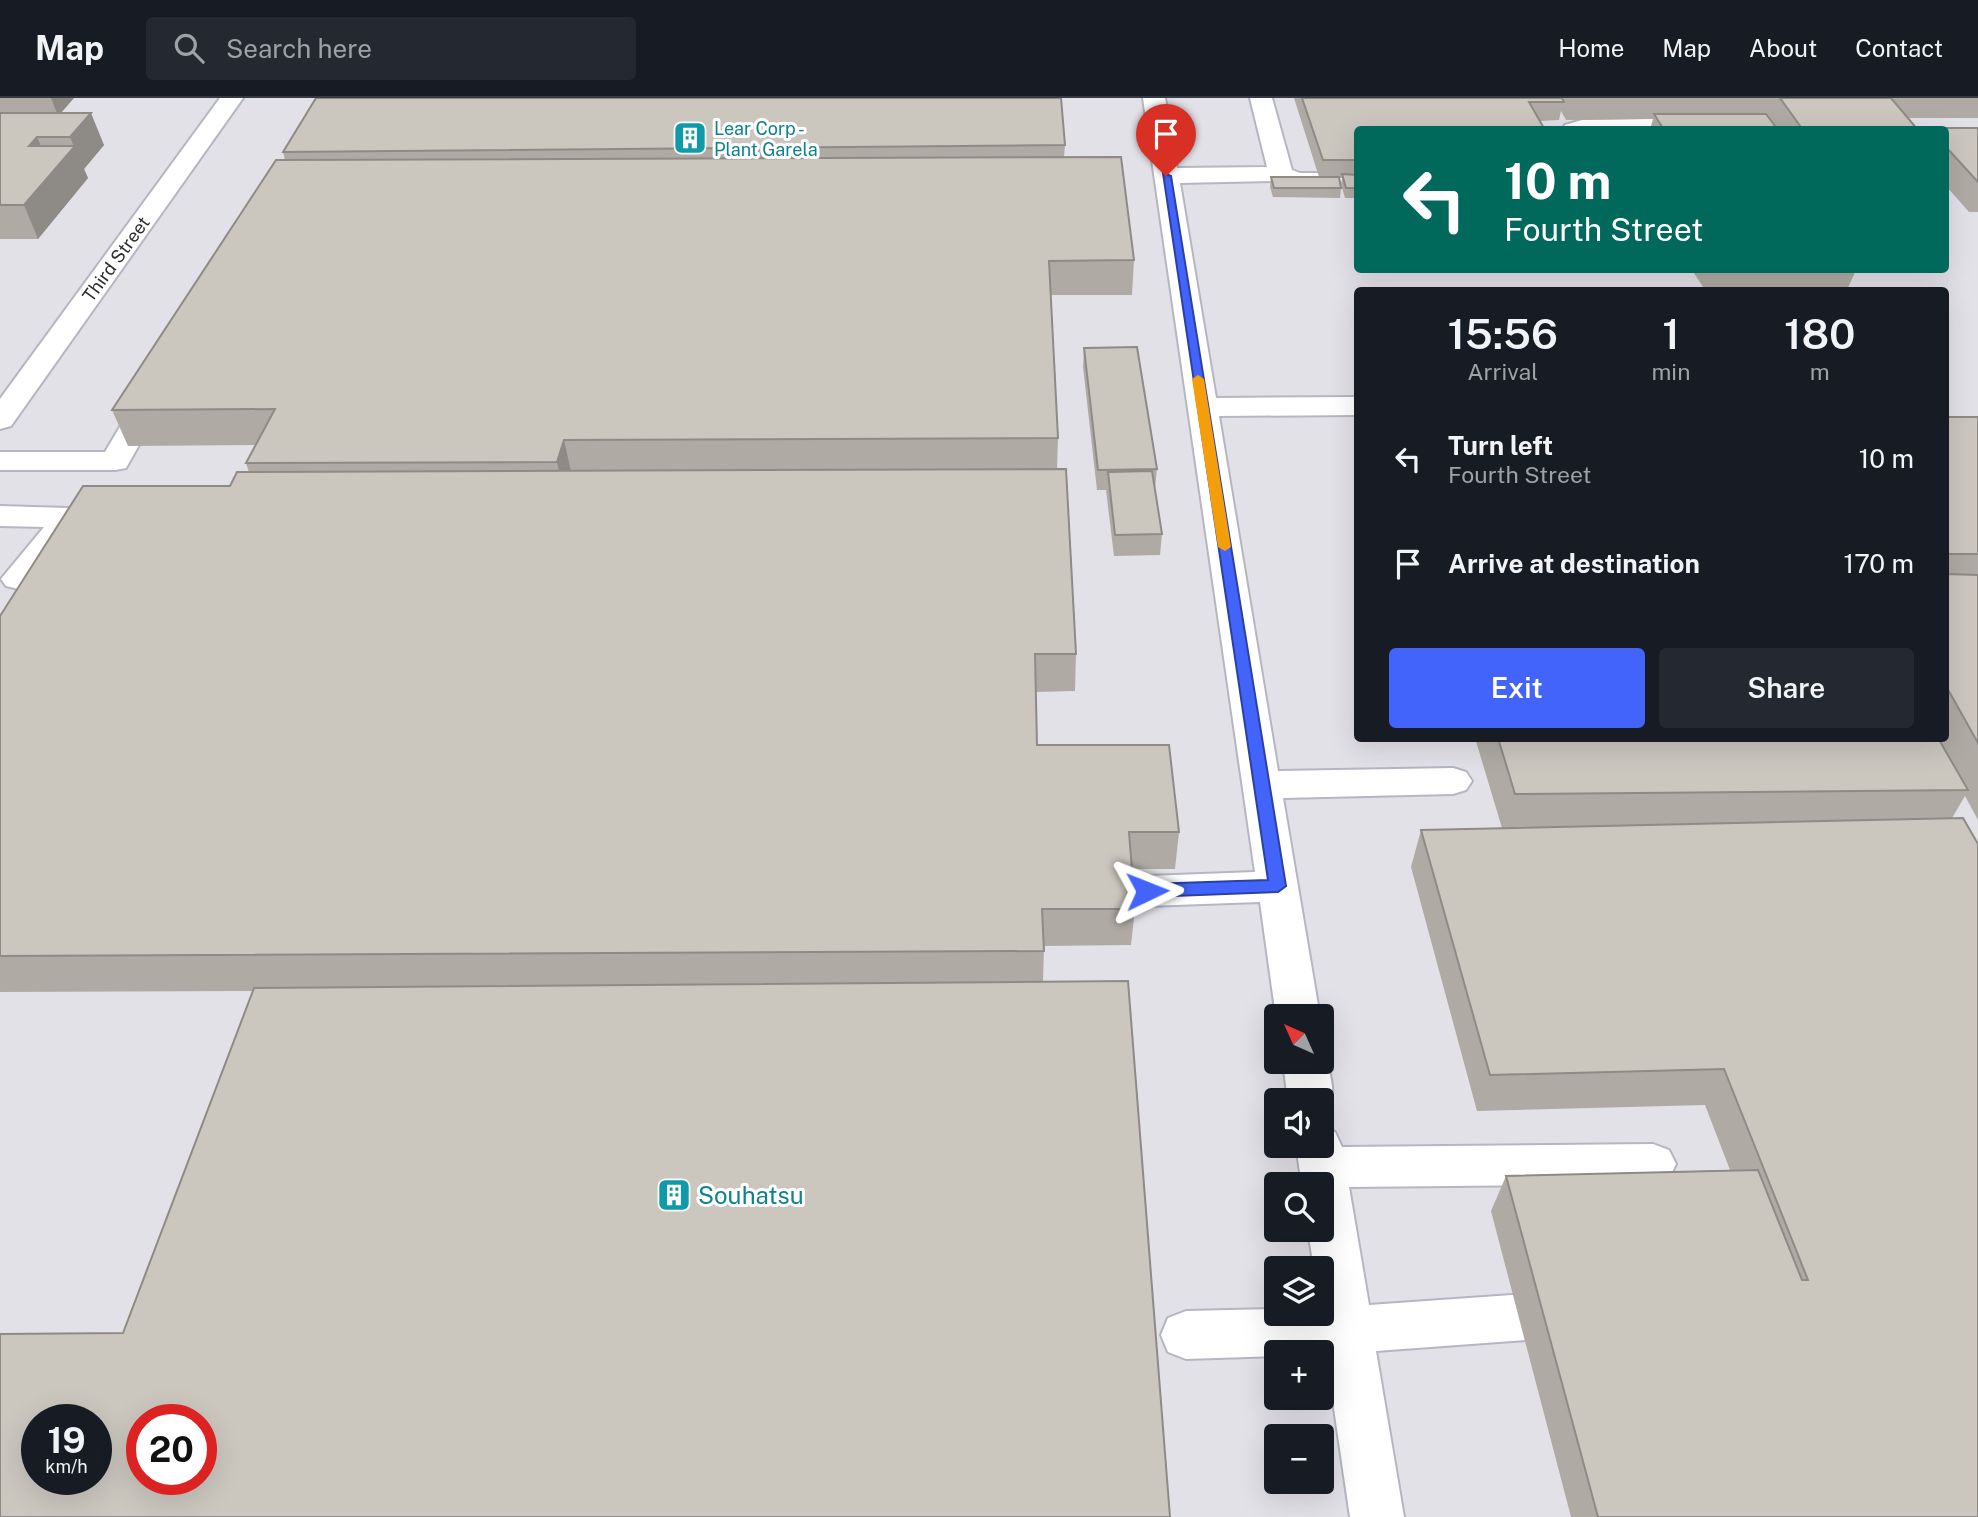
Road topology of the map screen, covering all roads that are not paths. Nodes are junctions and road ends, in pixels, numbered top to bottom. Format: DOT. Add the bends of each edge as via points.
graph roads {
  1 [pos="232,98"];
  2 [pos="1154,98"];
  3 [pos="1261,98"];
  4 [pos="1719,125"];
  5 [pos="1650,126"];
  6 [pos="1282,174"];
  7 [pos="1166,176"];
  8 [pos="1354,180"];
  9 [pos="167,369"];
  10 [pos="1354,406"];
  11 [pos="1202,407"];
  12 [pos="0,420"];
  13 [pos="0,461"];
  14 [pos="0,516"];
  15 [pos="18,579"];
  16 [pos="1453,781"];
  17 [pos="1262,785"];
  18 [pos="1278,886"];
  19 [pos="1147,891"];
  20 [pos="1296,1004"];
  21 [pos="1334,1157"];
  22 [pos="1320,1158"];
  23 [pos="1653,1164"];
  24 [pos="1607,1312"];
  25 [pos="1348,1330"];
  26 [pos="1185,1335"];
  27 [pos="1377,1517"];
  1 -- 12 [label="street, Third Street"];
  2 -- 7 [label="street"];
  3 -- 6 [label="street"];
  4 -- 5 [label="street"];
  6 -- 7 [label="street"];
  6 -- 8 [label="street" via="1297,180"];
  7 -- 11 [label="street"];
  9 -- 13 [label="street" via="115,461"];
  10 -- 11 [label="street"];
  11 -- 17 [label="street"];
  14 -- 15 [label="street" via="68,518"];
  16 -- 17 [label="street"];
  17 -- 18 [label="street"];
  18 -- 19 [label="street"];
  18 -- 20 [label="street"];
  21 -- 23 [label="street"];
  22 -- 25 [label="street"];
  24 -- 25 [label="street"];
  25 -- 26 [label="street"];
  25 -- 27 [label="street"];
}
